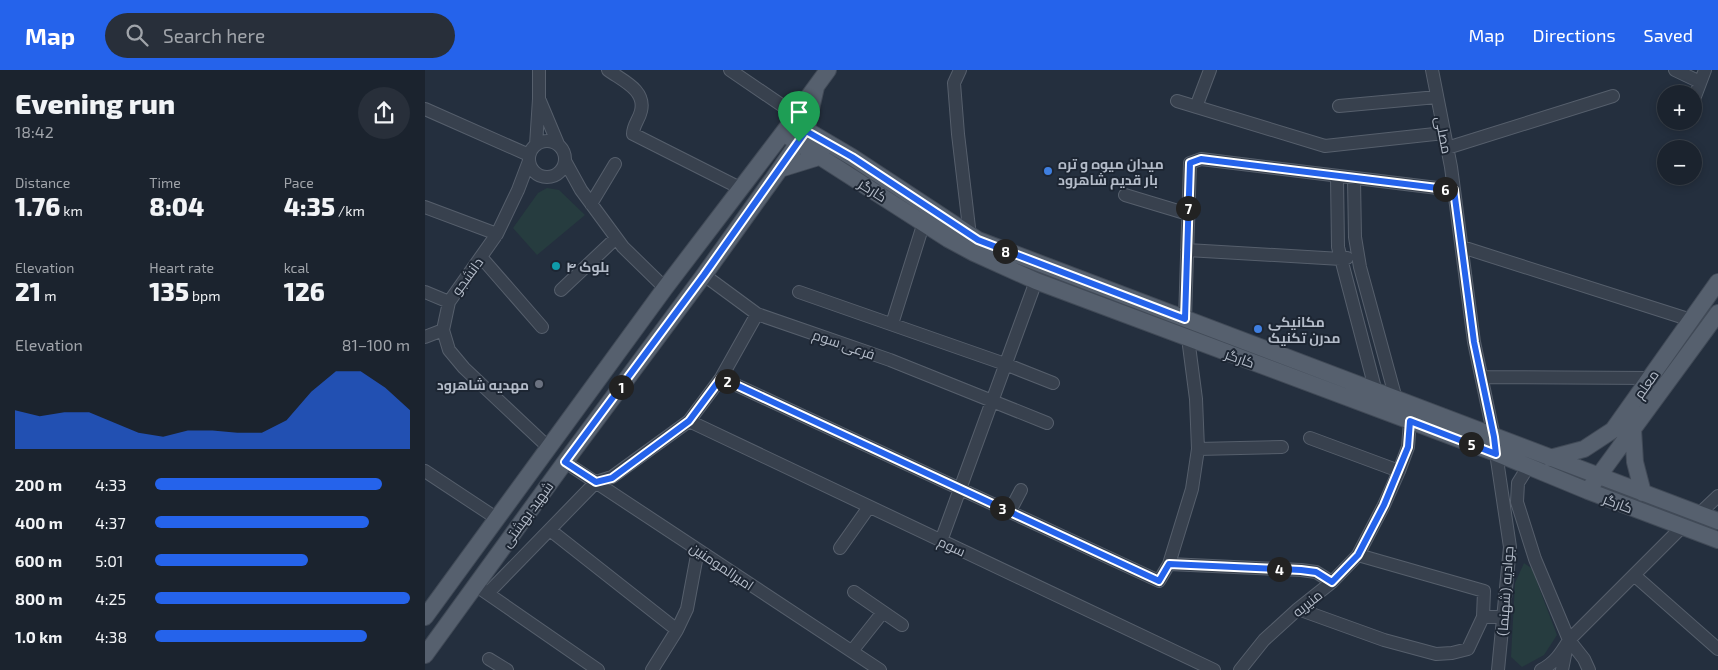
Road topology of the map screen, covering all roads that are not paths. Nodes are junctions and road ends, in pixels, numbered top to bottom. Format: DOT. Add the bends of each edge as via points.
graph roads {
  1 [pos="539,70"];
  2 [pos="608,70"];
  3 [pos="729,70"];
  4 [pos="828,70"];
  5 [pos="960,70"];
  6 [pos="1210,70"];
  7 [pos="1432,70"];
  8 [pos="1675,70"];
  9 [pos="1705,70"];
  10 [pos="1700,82"];
  11 [pos="1699,85"];
  12 [pos="815,87"];
  13 [pos="1613,96"];
  14 [pos="1437,97"];
  15 [pos="539,99"];
  16 [pos="1177,101"];
  17 [pos="1339,106"];
  18 [pos="1196,107"];
  19 [pos="425,109"];
  20 [pos="790,123"];
  21 [pos="1444,132"];
  22 [pos="803,136"];
  23 [pos="557,144"];
  24 [pos="1447,148"];
  25 [pos="531,154"];
  26 [pos="822,156"];
  27 [pos="565,161"];
  28 [pos="615,164"];
  29 [pos="780,169"];
  30 [pos="556,174"];
  31 [pos="540,175"];
  32 [pos="1337,177"];
  33 [pos="1354,179"];
  34 [pos="740,188"];
  35 [pos="518,190"];
  36 [pos="581,190"];
  37 [pos="1454,190"];
  38 [pos="1125,195"];
  39 [pos="591,204"];
  40 [pos="425,207"];
  41 [pos="1188,214"];
  42 [pos="923,222"];
  43 [pos="497,234"];
  44 [pos="970,236"];
  45 [pos="617,238"];
  46 [pos="1462,247"];
  47 [pos="1187,250"];
  48 [pos="1358,254"];
  49 [pos="481,258"];
  50 [pos="1341,259"];
  51 [pos="704,275"];
  52 [pos="1036,281"];
  53 [pos="1718,282"];
  54 [pos="665,288"];
  55 [pos="561,290"];
  56 [pos="425,292"];
  57 [pos="799,292"];
  58 [pos="449,302"];
  59 [pos="757,314"];
  60 [pos="1718,314"];
  61 [pos="1185,319"];
  62 [pos="1691,320"];
  63 [pos="892,324"];
  64 [pos="542,327"];
  65 [pos="443,330"];
  66 [pos="425,337"];
  67 [pos="1188,338"];
  68 [pos="1005,364"];
  69 [pos="1482,377"];
  70 [pos="721,378"];
  71 [pos="1650,378"];
  72 [pos="1053,383"];
  73 [pos="1376,392"];
  74 [pos="1395,399"];
  75 [pos="992,402"];
  76 [pos="689,421"];
  77 [pos="1410,421"];
  78 [pos="1047,423"];
  79 [pos="1633,429"];
  80 [pos="1494,437"];
  81 [pos="1310,438"];
  82 [pos="548,447"];
  83 [pos="1282,447"];
  84 [pos="1198,449"];
  85 [pos="1496,454"];
  86 [pos="1550,458"];
  87 [pos="565,462"];
  88 [pos="1528,467"];
  89 [pos="425,471"];
  90 [pos="1399,471"];
  91 [pos="1598,477"];
  92 [pos="596,482"];
  93 [pos="960,489"];
  94 [pos="1021,490"];
  95 [pos="1588,491"];
  96 [pos="1643,494"];
  97 [pos="1718,496"];
  98 [pos="869,506"];
  99 [pos="1010,511"];
  100 [pos="1699,514"];
  101 [pos="496,518"];
  102 [pos="1718,521"];
  103 [pos="1682,527"];
  104 [pos="550,530"];
  105 [pos="941,540"];
  106 [pos="1718,540"];
  107 [pos="840,548"];
  108 [pos="698,550"];
  109 [pos="1358,555"];
  110 [pos="1169,564"];
  111 [pos="1634,575"];
  112 [pos="1332,582"];
  113 [pos="482,589"];
  114 [pos="854,592"];
  115 [pos="1298,609"];
  116 [pos="883,612"];
  117 [pos="1483,617"];
  118 [pos="1503,617"];
  119 [pos="425,618"];
  120 [pos="902,625"];
  121 [pos="677,630"];
  122 [pos="1569,640"];
  123 [pos="1718,649"];
  124 [pos="852,652"];
  125 [pos="425,655"];
  126 [pos="489,659"];
  127 [pos="507,670"];
  128 [pos="598,670"];
  129 [pos="652,670"];
  130 [pos="880,670"];
  131 [pos="1214,670"];
  132 [pos="1240,670"];
  133 [pos="1498,670"];
  134 [pos="1541,670"];
  135 [pos="1562,670"];
  136 [pos="1589,670"];
  1 -- 15 [label="street, دانشجو"];
  2 -- 34 [label="street" via="638,91 641,112 633,134"];
  3 -- 20 [label="street"];
  4 -- 12 [label="main road, شهید بهشتی"];
  5 -- 44 [label="street" via="954,83"];
  6 -- 18 [label="street"];
  7 -- 14 [label="street, مصلی"];
  8 -- 10 [label="street"];
  9 -- 10 [label="street"];
  10 -- 11 [label="street"];
  12 -- 20 [label="main road, شهید بهشتی"];
  12 -- 22 [label="main road"];
  13 -- 24 [label="street"];
  14 -- 17 [label="street"];
  14 -- 21 [label="street, مصلی"];
  15 -- 23 [label="street, دانشجو"];
  15 -- 25 [label="street, دانشجو"];
  16 -- 18 [label="street"];
  18 -- 21 [label="street" via="1325,146"];
  19 -- 25 [label="street"];
  20 -- 22 [label="main road, کارگر"];
  20 -- 34 [label="main road, شهید بهشتی"];
  21 -- 24 [label="street, مصلی"];
  22 -- 26 [label="main road, کارگر"];
  22 -- 29 [label="main road, شهید بهشتی"];
  22 -- 44 [label="main road, کارگر" via="852,157"];
  23 -- 25 [label="street" via="545,141"];
  23 -- 27 [label="street"];
  24 -- 37 [label="street, مصلی"];
  25 -- 31 [label="street" via="531,168"];
  25 -- 35 [label="street, دانشجو"];
  26 -- 29 [label="main road"];
  26 -- 42 [label="main road, کارگر"];
  27 -- 30 [label="street"];
  27 -- 36 [label="street"];
  28 -- 39 [label="street"];
  29 -- 51 [label="main road, شهید بهشتی"];
  30 -- 31 [label="street"];
  30 -- 36 [label="street"];
  31 -- 35 [label="street"];
  32 -- 33 [label="street"];
  32 -- 41 [label="street" via="1201,159 1190,163"];
  32 -- 50 [label="street"];
  33 -- 37 [label="street"];
  33 -- 48 [label="street"];
  34 -- 54 [label="main road, شهید بهشتی"];
  35 -- 43 [label="street, دانشجو"];
  36 -- 39 [label="street"];
  37 -- 46 [label="street, مصلی"];
  38 -- 41 [label="street"];
  39 -- 45 [label="street"];
  40 -- 43 [label="street"];
  41 -- 47 [label="street"];
  42 -- 52 [label="main road, کارگر" via="974,253"];
  42 -- 63 [label="street"];
  43 -- 49 [label="street, دانشجو"];
  44 -- 61 [label="main road, کارگر"];
  45 -- 54 [label="street"];
  45 -- 55 [label="street"];
  46 -- 62 [label="street"];
  46 -- 69 [label="street, مصلی" via="1474,342"];
  47 -- 50 [label="street"];
  47 -- 61 [label="street"];
  48 -- 50 [label="street"];
  48 -- 74 [label="street"];
  49 -- 58 [label="street, دانشجو"];
  49 -- 64 [label="street"];
  50 -- 73 [label="street"];
  51 -- 59 [label="street, فرعی سوم"];
  51 -- 87 [label="main road, شهید بهشتی"];
  52 -- 67 [label="main road, کارگر"];
  52 -- 68 [label="street"];
  53 -- 62 [label="main road, معلم"];
  54 -- 82 [label="main road, شهید بهشتی"];
  56 -- 58 [label="street"];
  57 -- 63 [label="street"];
  58 -- 65 [label="street, دانشجو"];
  59 -- 70 [label="street"];
  59 -- 75 [label="street, فرعی سوم" via="890,360"];
  60 -- 79 [label="main road, معلم"];
  61 -- 73 [label="main road, کارگر"];
  62 -- 71 [label="main road, معلم"];
  63 -- 68 [label="street"];
  65 -- 66 [label="street"];
  65 -- 82 [label="street" via="449,350 464,368"];
  67 -- 77 [label="main road, کارگر"];
  67 -- 84 [label="street"];
  68 -- 72 [label="street"];
  68 -- 75 [label="street"];
  69 -- 71 [label="street"];
  69 -- 80 [label="street, مصلی"];
  70 -- 76 [label="street"];
  70 -- 93 [label="street"];
  71 -- 86 [label="main road, معلم" via="1613,430 1584,449"];
  73 -- 74 [label="main road, کارگر"];
  74 -- 80 [label="main road, کارگر"];
  75 -- 78 [label="street, فرعی سوم"];
  75 -- 93 [label="street"];
  76 -- 92 [label="street" via="612,478"];
  76 -- 98 [label="street, سوم"];
  77 -- 85 [label="main road, کارگر"];
  77 -- 90 [label="street, منیریه" via="1408,447"];
  79 -- 91 [label="main road, معلم"];
  79 -- 96 [label="main road" via="1635,462"];
  80 -- 85 [label="main road"];
  80 -- 86 [label="main road, کارگر"];
  81 -- 90 [label="street"];
  82 -- 101 [label="main road, شهید بهشتی"];
  83 -- 84 [label="street"];
  84 -- 110 [label="street" via="1192,489"];
  85 -- 88 [label="main road, کارگر"];
  85 -- 118 [label="street, جوادیه (شهنما)" via="1509,547"];
  86 -- 91 [label="main road, کارگر"];
  87 -- 92 [label="street, امیرالمومنین"];
  87 -- 113 [label="main road, شهید بهشتی"];
  88 -- 95 [label="main road, کارگر"];
  88 -- 122 [label="street" via="1518,483 1517,502 1535,559"];
  89 -- 101 [label="street"];
  90 -- 109 [label="street, منیریه"];
  91 -- 95 [label="main road, معلم"];
  91 -- 96 [label="main road, کارگر"];
  92 -- 104 [label="street"];
  92 -- 108 [label="street, امیرالمومنین"];
  93 -- 99 [label="street"];
  93 -- 105 [label="street"];
  94 -- 99 [label="street"];
  95 -- 103 [label="main road, کارگر"];
  96 -- 100 [label="main road, کارگر"];
  97 -- 100 [label="street"];
  98 -- 105 [label="street, سوم"];
  98 -- 107 [label="street"];
  99 -- 110 [label="street" via="1159,581"];
  100 -- 102 [label="main road, کارگر"];
  101 -- 119 [label="main road, شهید بهشتی"];
  103 -- 106 [label="main road, کارگر"];
  103 -- 111 [label="street"];
  104 -- 113 [label="street"];
  104 -- 121 [label="street"];
  105 -- 131 [label="street, سوم"];
  108 -- 121 [label="street" via="687,609"];
  108 -- 124 [label="street, امیرالمومنین"];
  109 -- 112 [label="street, منیریه"];
  109 -- 117 [label="street" via="1484,591"];
  110 -- 112 [label="street" via="1301,570 1316,572"];
  111 -- 122 [label="street"];
  111 -- 123 [label="street"];
  112 -- 115 [label="street, منیریه"];
  113 -- 125 [label="main road, شهید بهشتی"];
  113 -- 128 [label="street"];
  114 -- 116 [label="street"];
  115 -- 117 [label="street" via="1384,640 1436,654 1469,649"];
  115 -- 132 [label="street, منیریه" via="1264,640"];
  116 -- 120 [label="street"];
  116 -- 124 [label="street"];
  117 -- 118 [label="street"];
  118 -- 133 [label="street, جوادیه (شهنما)"];
  121 -- 129 [label="street"];
  122 -- 134 [label="street" via="1558,658"];
  122 -- 135 [label="street"];
  122 -- 136 [label="street"];
  124 -- 130 [label="street, امیرالمومنین"];
  126 -- 127 [label="street"];
}
